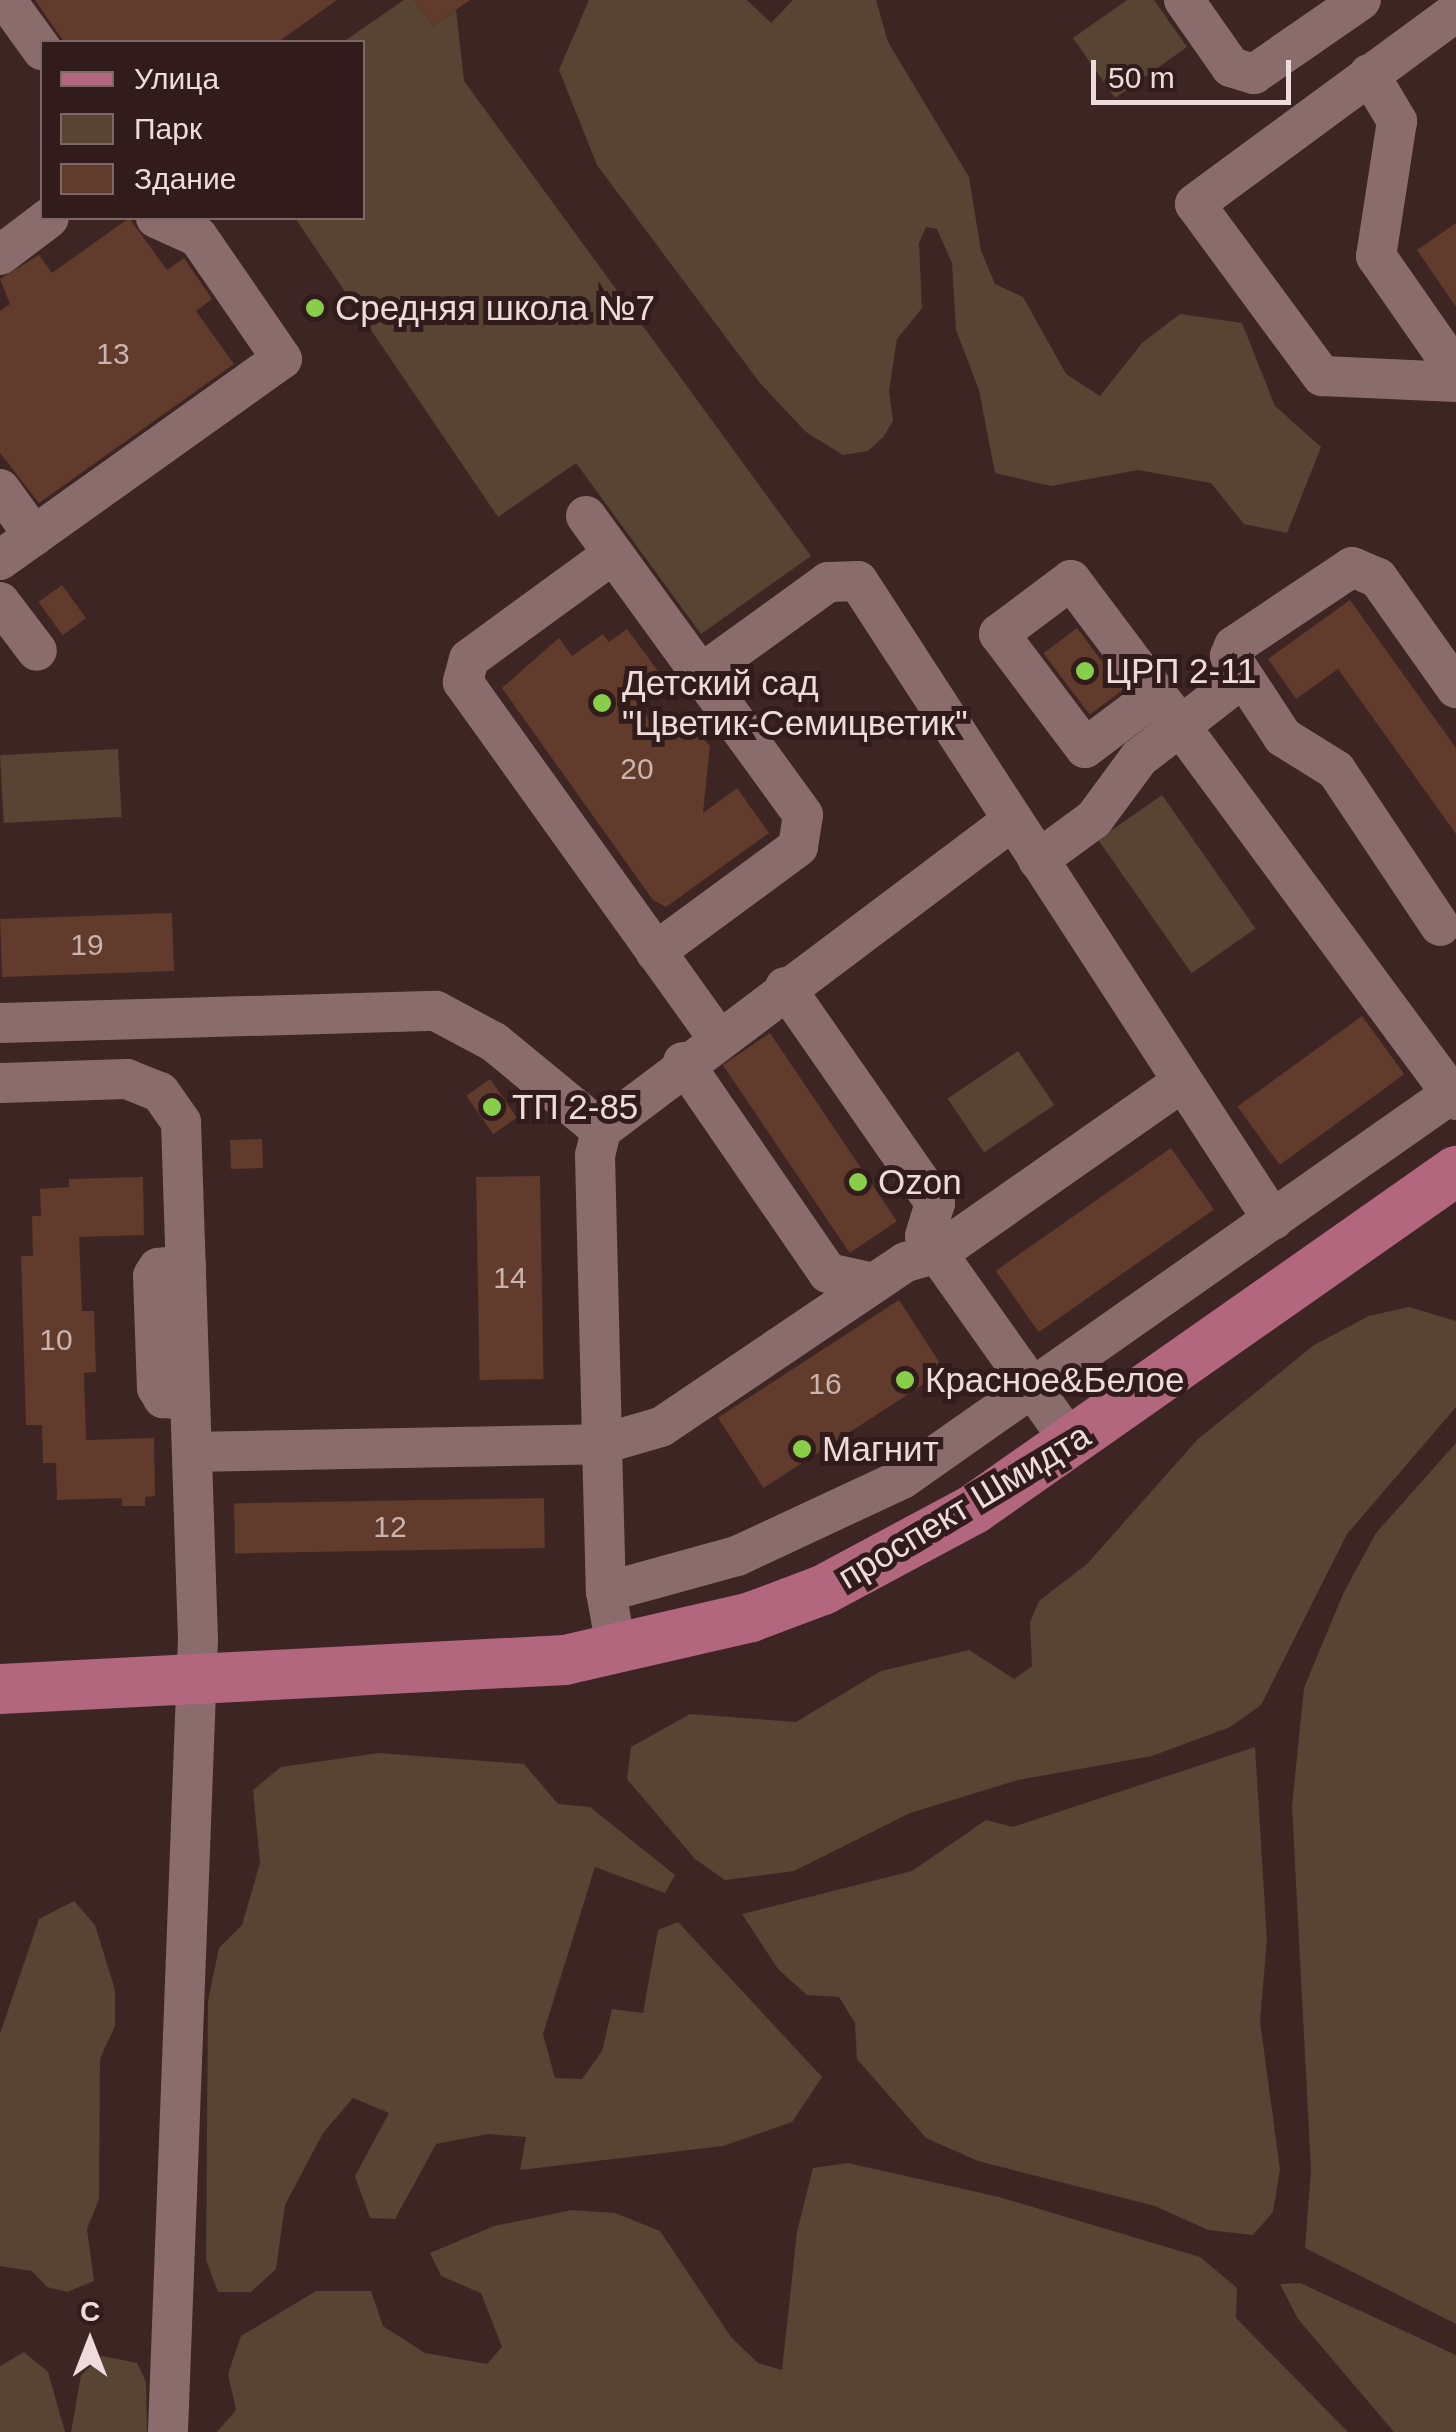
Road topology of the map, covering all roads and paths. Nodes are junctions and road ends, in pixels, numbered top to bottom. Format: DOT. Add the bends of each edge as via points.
graph roads {
  1 [pos="6,0"];
  2 [pos="1184,0"];
  3 [pos="1360,0"];
  4 [pos="1456,12"];
  5 [pos="40,47"];
  6 [pos="1369,74"];
  7 [pos="46,220"];
  8 [pos="160,220"];
  9 [pos="0,255"];
  10 [pos="1445,378"];
  11 [pos="0,489"];
  12 [pos="586,516"];
  13 [pos="34,536"];
  14 [pos="613,554"];
  15 [pos="0,560"];
  16 [pos="0,602"];
  17 [pos="37,651"];
  18 [pos="701,674"];
  19 [pos="1241,679"];
  20 [pos="1456,688"];
  21 [pos="1169,710"];
  22 [pos="1013,820"];
  23 [pos="1038,860"];
  24 [pos="1440,926"];
  25 [pos="654,952"];
  26 [pos="785,988"];
  27 [pos="0,1023"];
  28 [pos="717,1037"];
  29 [pos="683,1062"];
  30 [pos="1181,1082"];
  31 [pos="0,1083"];
  32 [pos="1454,1097"];
  33 [pos="602,1130"];
  34 [pos="1456,1171"];
  35 [pos="1274,1220"];
  36 [pos="938,1252"];
  37 [pos="874,1284"];
  38 [pos="1034,1390"];
  39 [pos="602,1444"];
  40 [pos="1072,1444"];
  41 [pos="192,1452"];
  42 [pos="606,1592"];
  43 [pos="616,1652"];
  44 [pos="0,1661"];
  45 [pos="180,1678"];
  46 [pos="0,1689"];
  47 [pos="168,2432"];
  1 -- 5 [label="lane"];
  2 -- 3 [label="lane" via="1231,67 1254,74"];
  4 -- 6 [label="lane"];
  6 -- 10 [label="lane" via="1397,120 1376,256 1426,331"];
  6 -- 10 [label="lane" via="1199,196 1196,214 1322,376"];
  7 -- 9 [label="lane"];
  8 -- 13 [label="lane" via="198,237 282,359"];
  11 -- 13 [label="lane"];
  12 -- 14 [label="lane"];
  13 -- 15 [label="lane"];
  14 -- 18 [label="lane"];
  14 -- 25 [label="lane" via="469,659 464,682"];
  16 -- 17 [label="lane"];
  18 -- 22 [label="lane" via="828,582 858,581"];
  18 -- 25 [label="lane" via="797,804 804,829 798,847"];
  19 -- 20 [label="lane" via="1231,666 1234,646 1352,567 1378,578"];
  19 -- 21 [label="lane"];
  19 -- 24 [label="lane" via="1283,737 1336,770"];
  21 -- 23 [label="lane" via="1094,819"];
  21 -- 32 [label="lane"];
  22 -- 23 [label="lane"];
  22 -- 26 [label="lane"];
  23 -- 30 [label="lane"];
  25 -- 28 [label="lane"];
  26 -- 28 [label="lane"];
  26 -- 36 [label="lane" via="935,1203 925,1236"];
  27 -- 33 [label="lane" via="436,1011 494,1042"];
  28 -- 29 [label="lane"];
  29 -- 33 [label="lane"];
  29 -- 37 [label="lane" via="828,1273"];
  30 -- 35 [label="lane"];
  30 -- 36 [label="lane"];
  31 -- 41 [label="lane" via="127,1079 172,1103 182,1122"];
  32 -- 35 [label="lane"];
  33 -- 39 [label="lane" via="595,1155"];
  34 -- 40 [label="main road, проспект Шмидта"];
  35 -- 38 [label="lane"];
  36 -- 37 [label="lane"];
  36 -- 38 [label="lane"];
  37 -- 39 [label="lane" via="645,1437"];
  38 -- 40 [label="lane"];
  38 -- 42 [label="lane" via="832,1516 737,1556"];
  39 -- 41 [label="lane"];
  39 -- 42 [label="lane"];
  40 -- 43 [label="main road, проспект Шмидта" via="905,1550 823,1590"];
  41 -- 45 [label="lane"];
  42 -- 43 [label="lane"];
  43 -- 45 [label="main road, проспект Шмидта" via="484,1667"];
  44 -- 45 [label="main road, проспект Шмидта"];
  45 -- 46 [label="main road, проспект Шмидта"];
  45 -- 47 [label="lane"];
}
